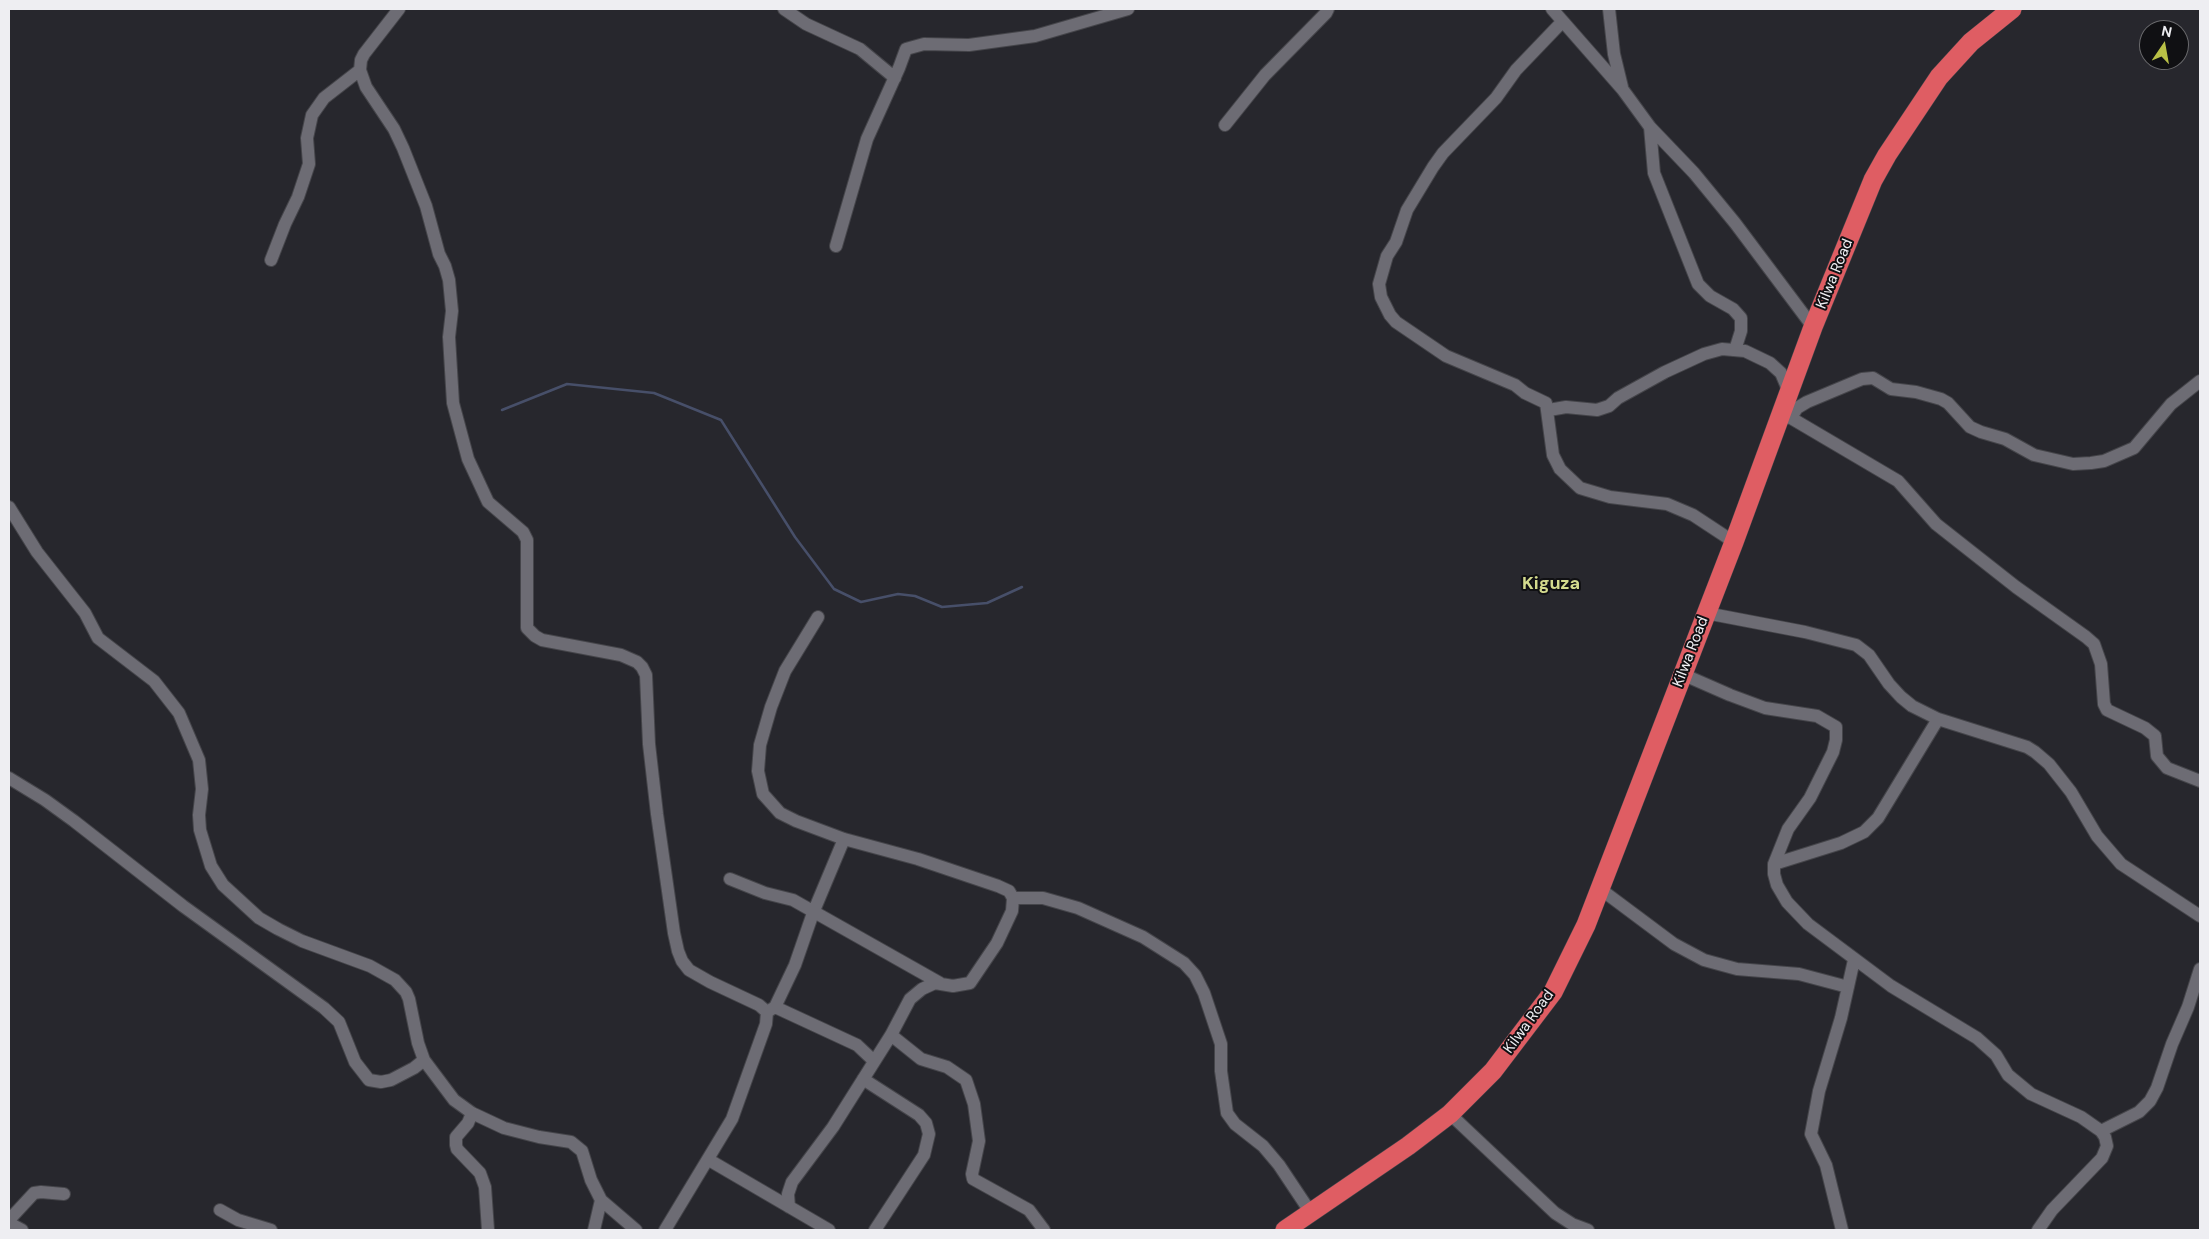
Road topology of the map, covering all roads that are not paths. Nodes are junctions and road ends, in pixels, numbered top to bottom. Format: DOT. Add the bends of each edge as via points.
graph roads {
  1 [pos="399,9"];
  2 [pos="784,9"];
  3 [pos="1128,9"];
  4 [pos="1328,9"];
  5 [pos="1609,9"];
  6 [pos="2012,9"];
  7 [pos="1555,13"];
  8 [pos="360,70"];
  9 [pos="895,78"];
  10 [pos="1623,90"];
  11 [pos="1225,125"];
  12 [pos="1650,127"];
  13 [pos="836,246"];
  14 [pos="271,260"];
  15 [pos="1814,327"];
  16 [pos="1735,350"];
  17 [pos="2200,381"];
  18 [pos="1789,392"];
  19 [pos="1548,410"];
  20 [pos="1786,417"];
  21 [pos="9,507"];
  22 [pos="1734,542"];
  23 [pos="1706,612"];
  24 [pos="818,617"];
  25 [pos="1682,674"];
  26 [pos="1938,719"];
  27 [pos="9,778"];
  28 [pos="2200,781"];
  29 [pos="844,839"];
  30 [pos="1774,864"];
  31 [pos="730,879"];
  32 [pos="1600,888"];
  33 [pos="1013,898"];
  34 [pos="813,913"];
  35 [pos="2200,916"];
  36 [pos="1854,960"];
  37 [pos="2200,969"];
  38 [pos="940,983"];
  39 [pos="1848,987"];
  40 [pos="771,1009"];
  41 [pos="890,1035"];
  42 [pos="424,1060"];
  43 [pos="874,1061"];
  44 [pos="863,1079"];
  45 [pos="472,1114"];
  46 [pos="1450,1114"];
  47 [pos="2101,1131"];
  48 [pos="709,1160"];
  49 [pos="64,1194"];
  50 [pos="601,1200"];
  51 [pos="789,1207"];
  52 [pos="220,1210"];
  53 [pos="1311,1213"];
  54 [pos="9,1222"];
  55 [pos="237,1225"];
  56 [pos="22,1230"];
  57 [pos="271,1230"];
  58 [pos="488,1230"];
  59 [pos="594,1230"];
  60 [pos="636,1230"];
  61 [pos="665,1230"];
  62 [pos="829,1230"];
  63 [pos="875,1230"];
  64 [pos="1044,1230"];
  65 [pos="1284,1230"];
  66 [pos="1588,1230"];
  67 [pos="1842,1230"];
  68 [pos="2038,1230"];
  1 -- 8 [label="street" via="364,54"];
  2 -- 9 [label="street" via="806,24 860,50"];
  3 -- 9 [label="street" via="1035,36 969,45 913,46 906,49"];
  4 -- 11 [label="street" via="1264,75"];
  5 -- 10 [label="street" via="1614,54"];
  6 -- 15 [label="highway, Kilwa Road" via="1971,42 1939,77 1887,155 1873,180"];
  7 -- 10 [label="street"];
  7 -- 19 [label="street" via="1528,57 1496,98 1438,160 1407,210 1379,284 1381,297 1396,322 1446,356 1542,400"];
  8 -- 14 [label="street" via="324,98 312,115 307,138 309,164"];
  8 -- 40 [label="street" via="366,87 394,129 406,156 447,273 452,311 449,337 453,403 468,459 488,502 523,532 527,540 527,628 542,640 622,655 642,667 646,674 657,814 678,951 689,970"];
  9 -- 13 [label="street" via="867,139"];
  10 -- 12 [label="street"];
  12 -- 15 [label="street" via="1730,216"];
  12 -- 16 [label="street" via="1654,173 1698,284 1741,318"];
  15 -- 18 [label="highway, Kilwa Road"];
  16 -- 18 [label="street" via="1745,351 1770,363 1781,373"];
  16 -- 19 [label="street" via="1704,354 1597,410"];
  17 -- 20 [label="street" via="2171,404 2134,448 2092,464 2073,464 2034,455 2005,439 1970,427 1941,399 1891,389 1873,378 1862,379 1807,402"];
  18 -- 20 [label="highway, Kilwa Road"];
  19 -- 22 [label="street" via="1553,456 1560,469 1580,488 1610,497 1667,504 1692,515"];
  20 -- 22 [label="highway, Kilwa Road"];
  20 -- 28 [label="street" via="1898,482 1936,524 2090,640 2100,664 2102,696 2107,710 2155,736 2157,756 2167,768"];
  21 -- 42 [label="street" via="37,552 85,613 98,638 154,682 179,713 199,760 202,788 200,830 212,866 223,885 259,918 278,929 370,966 395,980 409,999"];
  22 -- 23 [label="highway, Kilwa Road"];
  23 -- 25 [label="highway, Kilwa Road"];
  23 -- 26 [label="street" via="1856,646 1869,655 1901,698"];
  24 -- 29 [label="street" via="785,671 760,745 758,771 763,794 780,813"];
  25 -- 30 [label="street" via="1765,708 1818,716 1836,727 1833,752 1810,798 1788,829"];
  25 -- 32 [label="highway, Kilwa Road"];
  26 -- 30 [label="street" via="1878,818 1864,832 1841,843"];
  26 -- 35 [label="street" via="2035,752 2049,764 2097,836 2121,864"];
  27 -- 42 [label="street" via="74,821 182,906 324,1008 339,1022 355,1062 369,1080 391,1080"];
  29 -- 33 [label="street" via="998,886"];
  29 -- 34 [label="street"];
  30 -- 36 [label="street" via="1777,885 1787,902 1808,924"];
  31 -- 34 [label="street" via="765,894 793,900"];
  32 -- 39 [label="street" via="1674,944 1704,960 1737,969 1799,974"];
  32 -- 46 [label="highway, Kilwa Road" via="1583,932 1553,992 1493,1071"];
  33 -- 38 [label="street" via="1012,910 977,975 970,983 953,986"];
  33 -- 53 [label="street" via="1043,898 1078,908 1143,937 1184,963 1204,993 1221,1044 1227,1113 1279,1165"];
  34 -- 38 [label="street"];
  34 -- 40 [label="street" via="795,965"];
  36 -- 39 [label="street"];
  36 -- 47 [label="street" via="1977,1038 1996,1056 2008,1075 2031,1094 2074,1113"];
  37 -- 47 [label="street" via="2150,1101 2139,1112"];
  38 -- 41 [label="street" via="922,988 910,999"];
  39 -- 67 [label="street" via="1811,1134 1826,1165"];
  40 -- 43 [label="street" via="857,1045"];
  40 -- 48 [label="street" via="737,1109"];
  41 -- 43 [label="street"];
  41 -- 64 [label="street" via="921,1060 947,1067 966,1080 974,1104 979,1141 973,1179 1029,1210"];
  42 -- 45 [label="street" via="444,1089"];
  43 -- 44 [label="street"];
  44 -- 51 [label="street" via="833,1127 792,1182 788,1194"];
  44 -- 63 [label="street" via="918,1115 926,1123 929,1134 924,1155"];
  45 -- 50 [label="street" via="517,1132 571,1142 582,1151"];
  45 -- 58 [label="street" via="456,1137 456,1144 480,1173 485,1187"];
  46 -- 53 [label="highway, Kilwa Road"];
  46 -- 66 [label="street" via="1556,1213"];
  47 -- 68 [label="street" via="2107,1142 2106,1151"];
  48 -- 51 [label="street"];
  48 -- 61 [label="street" via="684,1195"];
  49 -- 54 [label="street" via="34,1194"];
  50 -- 59 [label="street"];
  50 -- 60 [label="street"];
  51 -- 62 [label="street"];
  52 -- 55 [label="street"];
  53 -- 65 [label="highway, Kilwa Road"];
  54 -- 56 [label="street"];
  55 -- 57 [label="street"];
}
